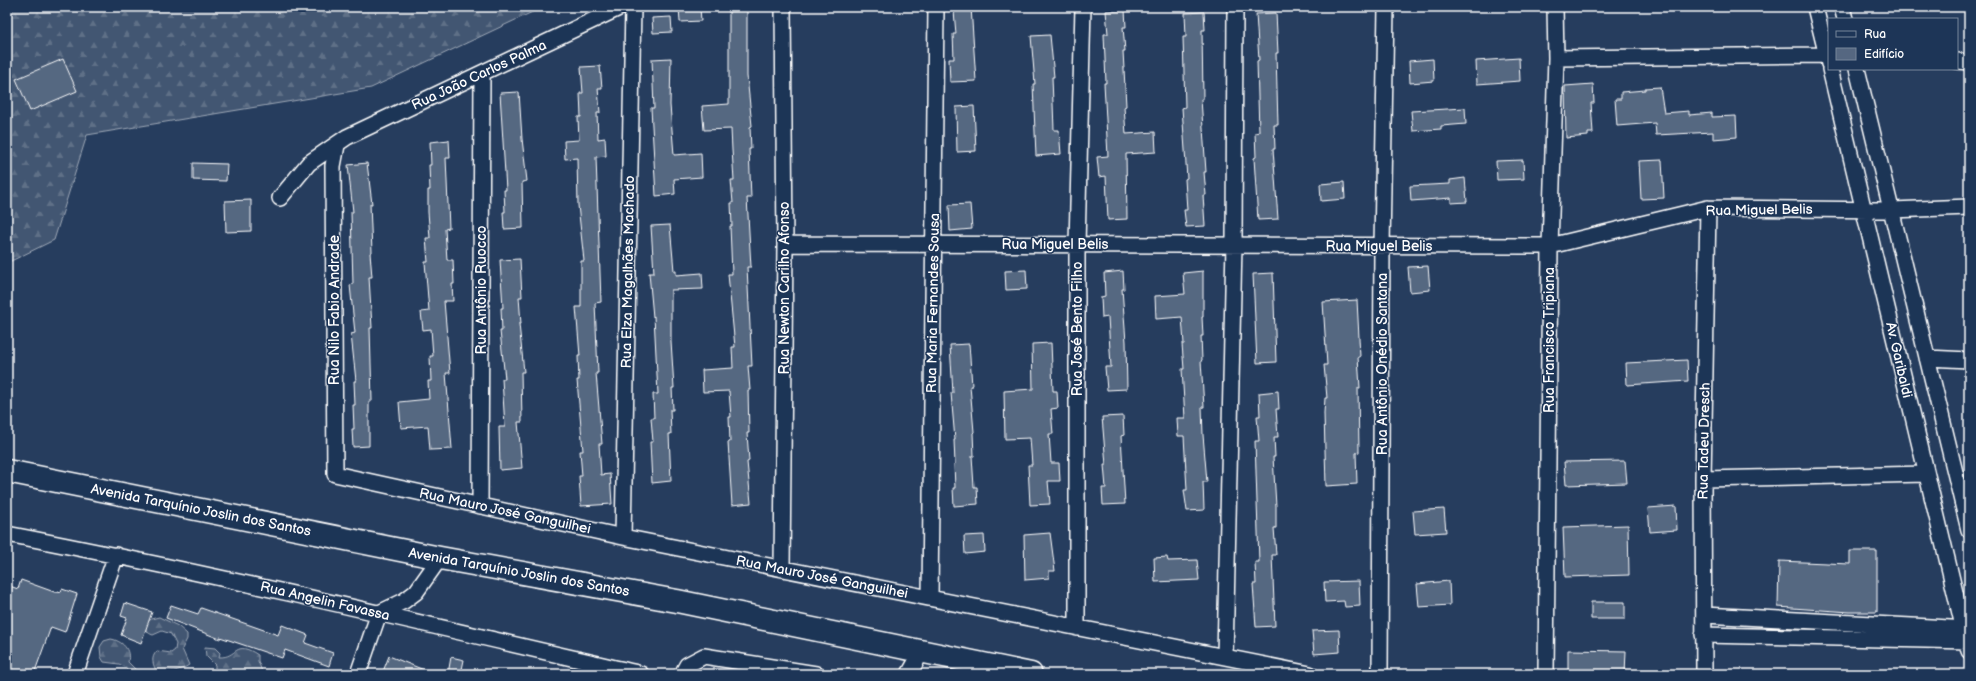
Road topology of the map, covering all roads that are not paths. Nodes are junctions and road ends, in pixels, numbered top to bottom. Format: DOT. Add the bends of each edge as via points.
graph roads {
  1 [pos="622,7"];
  2 [pos="633,7"];
  3 [pos="783,7"];
  4 [pos="936,7"];
  5 [pos="1083,7"];
  6 [pos="1235,7"];
  7 [pos="1386,7"];
  8 [pos="1555,7"];
  9 [pos="1815,7"];
  10 [pos="1842,7"];
  11 [pos="1845,18"];
  12 [pos="1556,58"];
  13 [pos="1828,61"];
  14 [pos="1958,61"];
  15 [pos="1969,62"];
  16 [pos="1830,70"];
  17 [pos="1858,70"];
  18 [pos="482,74"];
  19 [pos="337,145"];
  20 [pos="280,198"];
  21 [pos="1969,207"];
  22 [pos="1708,208"];
  23 [pos="1864,209"];
  24 [pos="1892,210"];
  25 [pos="785,244"];
  26 [pos="1077,244"];
  27 [pos="1234,244"];
  28 [pos="933,245"];
  29 [pos="1550,246"];
  30 [pos="1382,247"];
  31 [pos="1928,358"];
  32 [pos="1969,360"];
  33 [pos="7,472"];
  34 [pos="335,474"];
  35 [pos="1926,474"];
  36 [pos="1703,479"];
  37 [pos="480,506"];
  38 [pos="1969,530"];
  39 [pos="7,534"];
  40 [pos="623,537"];
  41 [pos="116,555"];
  42 [pos="440,558"];
  43 [pos="782,569"];
  44 [pos="930,598"];
  45 [pos="379,613"];
  46 [pos="1704,615"];
  47 [pos="1077,628"];
  48 [pos="1703,635"];
  49 [pos="1968,638"];
  50 [pos="922,651"];
  51 [pos="1225,657"];
  52 [pos="75,674"];
  53 [pos="358,674"];
  54 [pos="641,674"];
  55 [pos="682,674"];
  56 [pos="816,674"];
  57 [pos="909,674"];
  58 [pos="1031,674"];
  59 [pos="1310,674"];
  60 [pos="1380,674"];
  61 [pos="1546,674"];
  62 [pos="1704,674"];
  1 -- 18 [label="street, Rua João Carlos Palma"];
  2 -- 40 [label="street, Rua Elza Magalhães Machado"];
  3 -- 25 [label="street, Rua Newton Carilho Afonso"];
  4 -- 28 [label="street, Rua Maria Fernandes Sousa"];
  5 -- 26 [label="street, Rua José Bento Filho"];
  6 -- 27 [label="street"];
  7 -- 30 [label="street, Rua Antônio Onédio Santana"];
  8 -- 12 [label="street, Rua Francisco Tripiana"];
  9 -- 13 [label="street, Av. Garibaldi"];
  10 -- 11 [label="street"];
  12 -- 13 [label="street"];
  12 -- 29 [label="street, Rua Francisco Tripiana"];
  14 -- 15 [label="street"];
  16 -- 23 [label="street, Av. Garibaldi"];
  17 -- 24 [label="street, Av. Garibaldi"];
  18 -- 19 [label="street, Rua João Carlos Palma" via="347,137"];
  18 -- 37 [label="street, Rua Antônio Ruocco"];
  19 -- 20 [label="street, Rua João Carlos Palma" via="309,163"];
  19 -- 34 [label="street, Rua Nilo Fabio Andrade" via="333,166"];
  21 -- 24 [label="street, Rua Miguel Belis"];
  22 -- 23 [label="street, Rua Miguel Belis"];
  22 -- 29 [label="street, Rua Miguel Belis"];
  22 -- 36 [label="street, Rua Tadeu Dresch"];
  23 -- 24 [label="street, Rua Miguel Belis"];
  23 -- 35 [label="street, Av. Garibaldi"];
  24 -- 31 [label="street, Av. Garibaldi"];
  25 -- 28 [label="street, Rua Miguel Belis"];
  25 -- 43 [label="street, Rua Newton Carilho Afonso"];
  26 -- 27 [label="street, Rua Miguel Belis"];
  26 -- 28 [label="street, Rua Miguel Belis"];
  26 -- 47 [label="street, Rua José Bento Filho"];
  27 -- 30 [label="street, Rua Miguel Belis"];
  27 -- 51 [label="street"];
  28 -- 44 [label="street, Rua Maria Fernandes Sousa"];
  29 -- 30 [label="street, Rua Miguel Belis"];
  29 -- 61 [label="street, Rua Francisco Tripiana"];
  30 -- 60 [label="street, Rua Antônio Onédio Santana"];
  31 -- 32 [label="street"];
  31 -- 38 [label="street, Av. Garibaldi"];
  33 -- 42 [label="street, Avenida Tarquínio Joslin dos Santos"];
  34 -- 37 [label="street, Rua Mauro José Ganguilhei"];
  35 -- 36 [label="street"];
  35 -- 49 [label="street, Av. Garibaldi"];
  36 -- 46 [label="street, Rua Tadeu Dresch"];
  37 -- 40 [label="street, Rua Mauro José Ganguilhei"];
  39 -- 41 [label="street, Rua Angelin Favassa"];
  40 -- 43 [label="street, Rua Mauro José Ganguilhei"];
  41 -- 45 [label="street, Rua Angelin Favassa"];
  41 -- 52 [label="street"];
  42 -- 45 [label="street" via="416,592"];
  42 -- 50 [label="street, Avenida Tarquínio Joslin dos Santos" via="677,601"];
  43 -- 44 [label="street, Rua Mauro José Ganguilhei"];
  44 -- 47 [label="street, Rua Mauro José Ganguilhei"];
  45 -- 53 [label="street"];
  45 -- 54 [label="street, Rua Angelin Favassa"];
  46 -- 48 [label="street, Rua Tadeu Dresch"];
  46 -- 49 [label="street"];
  47 -- 51 [label="street, Rua Mauro José Ganguilhei"];
  48 -- 49 [label="street"];
  48 -- 62 [label="street, Rua Tadeu Dresch"];
  50 -- 57 [label="street"];
  50 -- 58 [label="street, Avenida Tarquínio Joslin dos Santos"];
  51 -- 59 [label="street, Rua Mauro José Ganguilhei"];
  55 -- 56 [label="street" via="687,665 704,656"];
}
